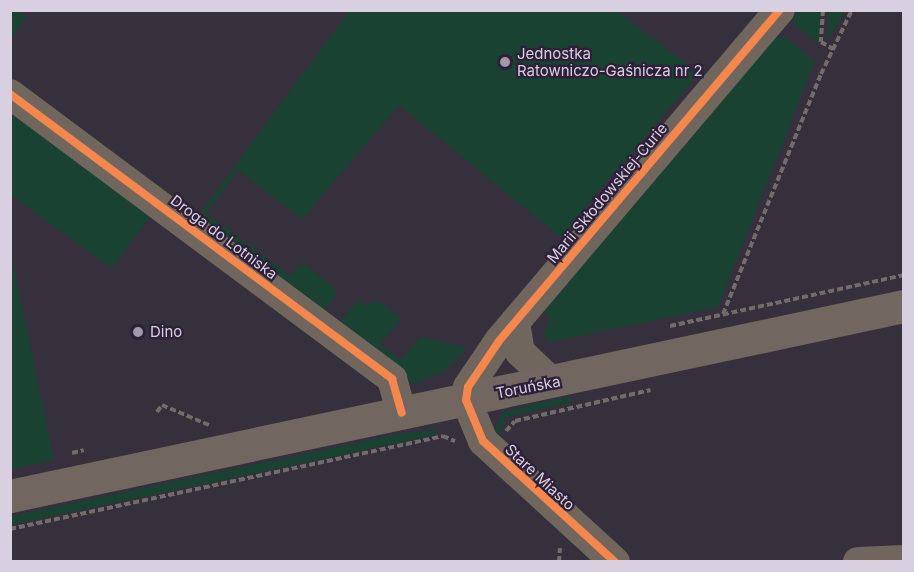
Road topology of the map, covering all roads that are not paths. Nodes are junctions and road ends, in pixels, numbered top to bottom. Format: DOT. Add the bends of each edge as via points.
graph roads {
  1 [pos="780,10"];
  2 [pos="10,94"];
  3 [pos="903,306"];
  4 [pos="515,322"];
  5 [pos="552,382"];
  6 [pos="466,400"];
  7 [pos="402,413"];
  8 [pos="10,496"];
  9 [pos="598,557"];
  10 [pos="903,560"];
  11 [pos="858,561"];
  1 -- 4 [label="street, Marii Skłodowskiej-Curie"];
  2 -- 7 [label="street, Droga do Lotniska" via="392,379"];
  3 -- 5 [label="main road, Toruńska"];
  4 -- 5 [label="street" via="520,352"];
  4 -- 6 [label="street, Marii Skłodowskiej-Curie" via="483,361 468,387"];
  5 -- 6 [label="main road, Toruńska"];
  6 -- 7 [label="main road, Toruńska"];
  6 -- 9 [label="street, Stare Miasto" via="476,431 490,449"];
  7 -- 8 [label="main road, Toruńska"];
  10 -- 11 [label="street"];
}
